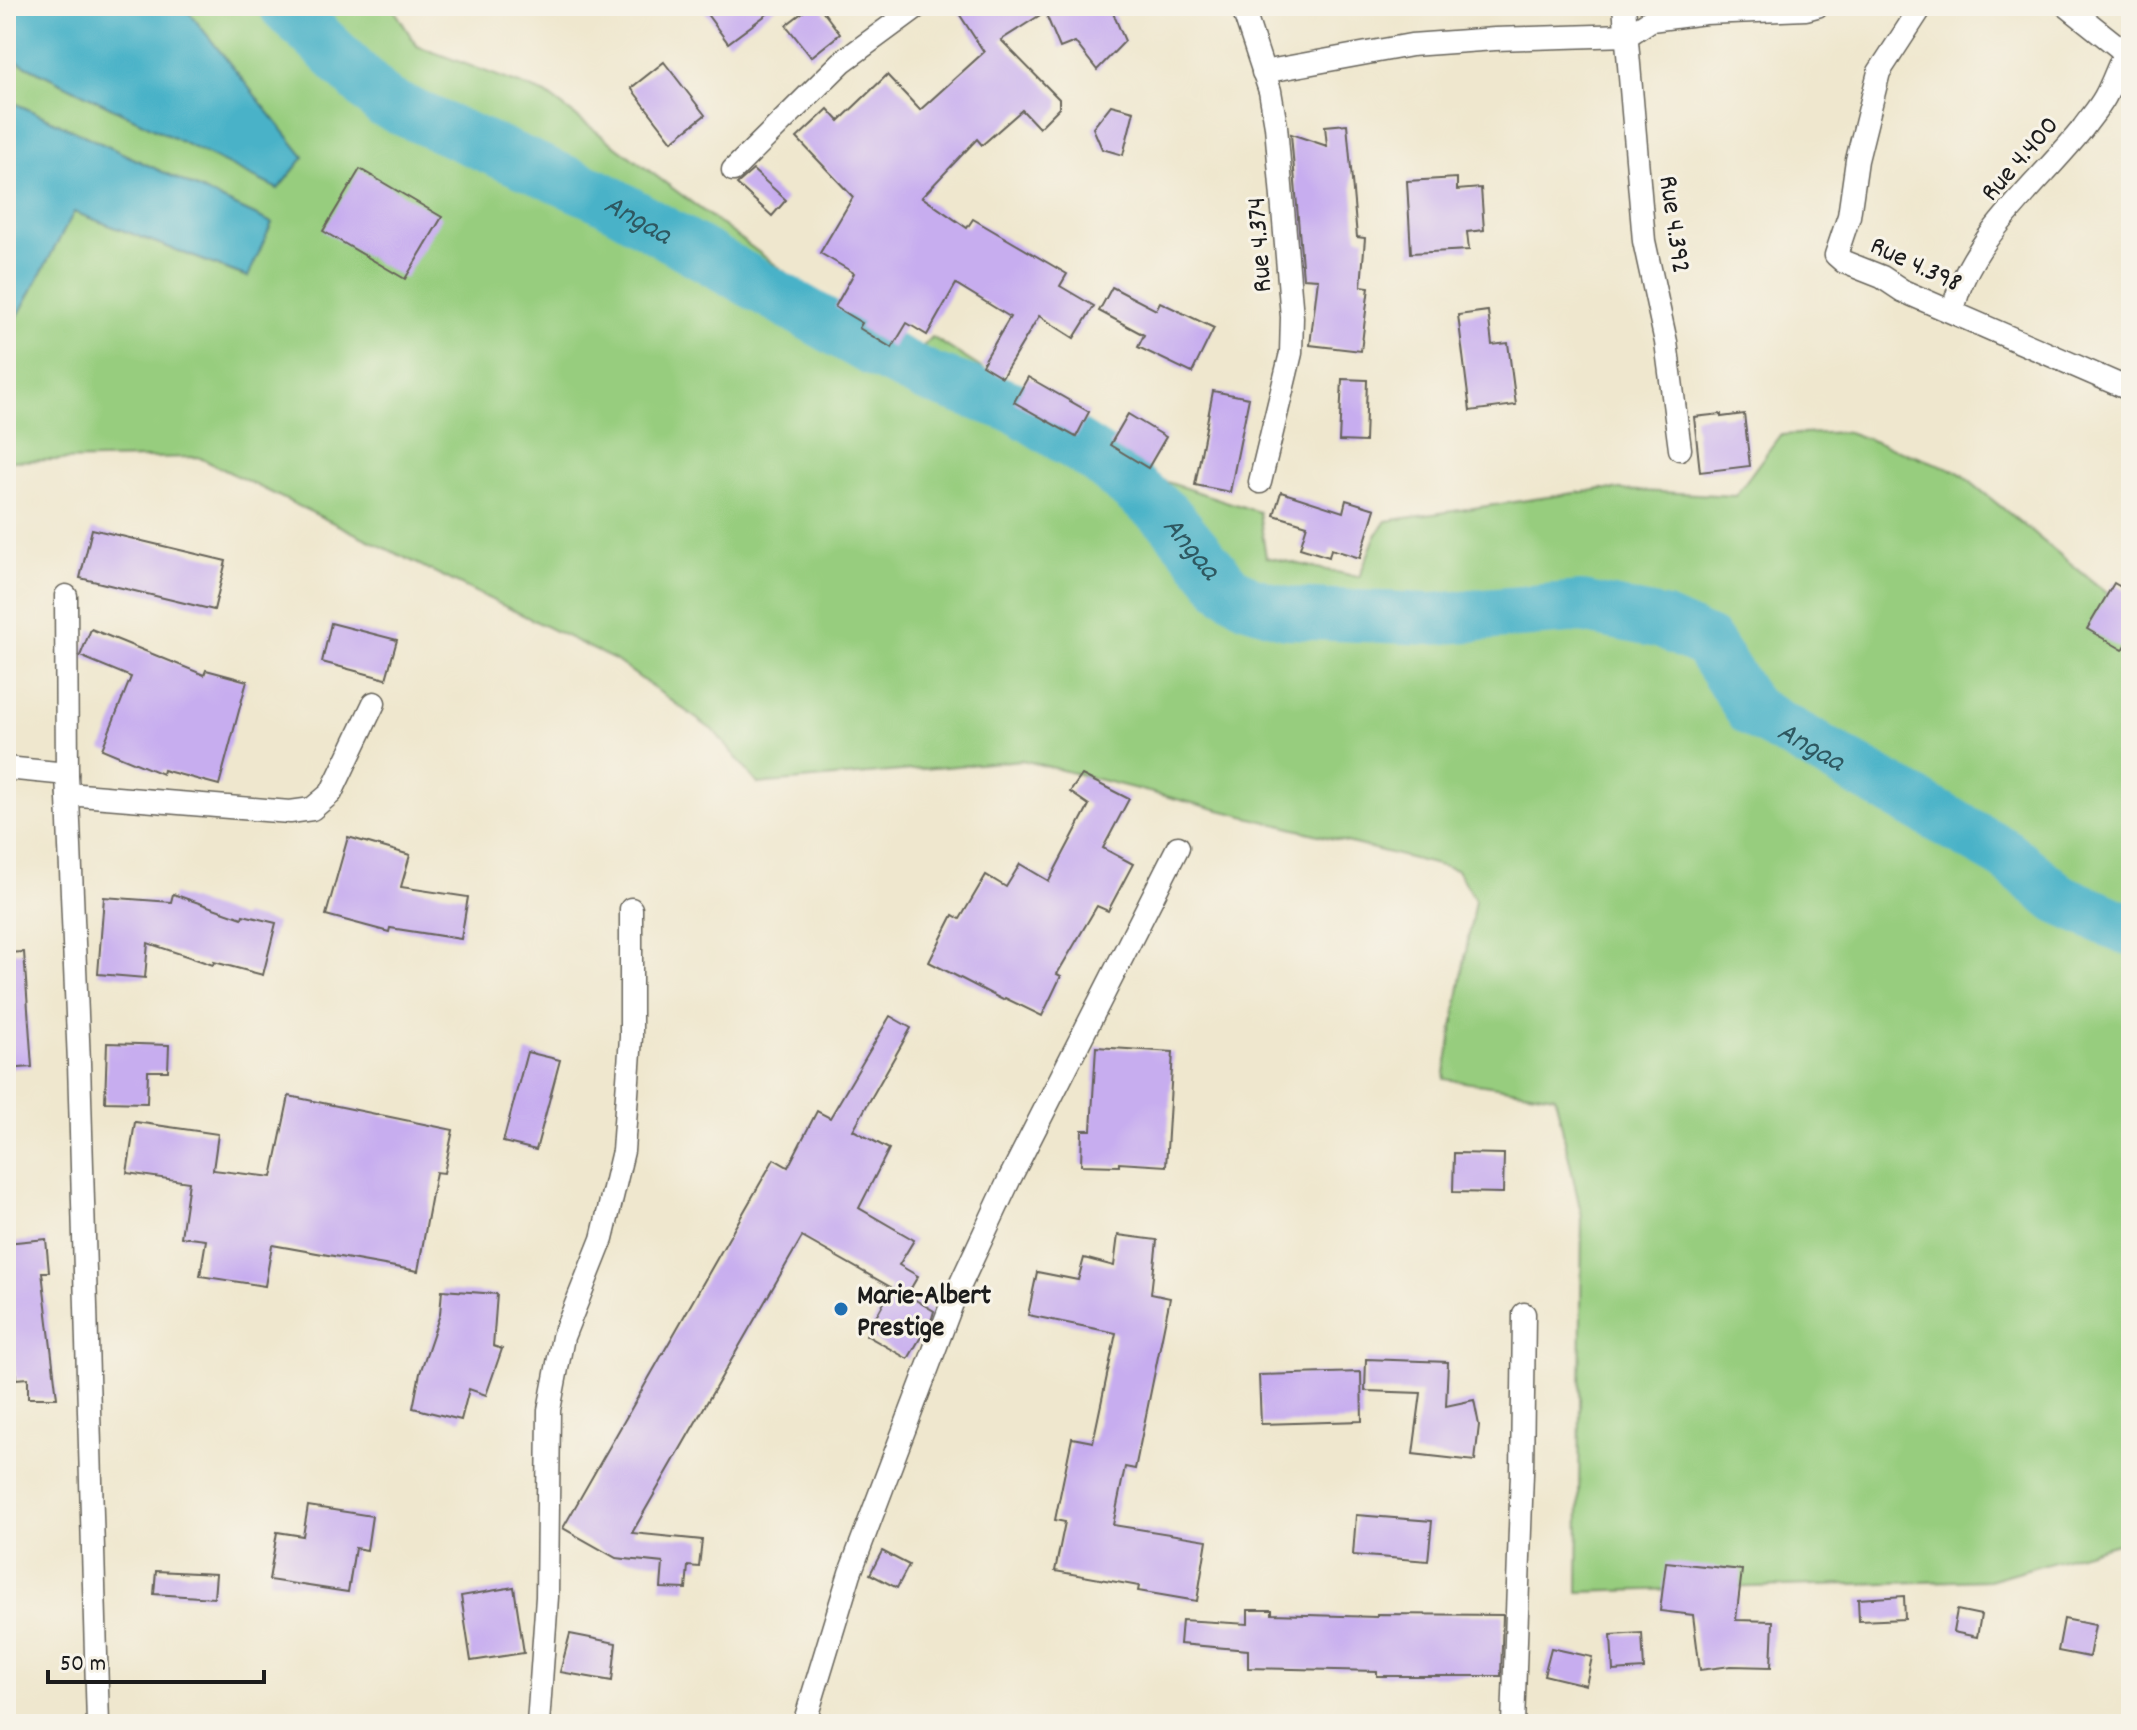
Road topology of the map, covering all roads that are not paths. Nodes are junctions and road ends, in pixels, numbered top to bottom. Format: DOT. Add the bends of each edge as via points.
graph roads {
  1 [pos="918,6"];
  2 [pos="1242,6"];
  3 [pos="1624,6"];
  4 [pos="1817,6"];
  5 [pos="1922,6"];
  6 [pos="2067,6"];
  7 [pos="1628,35"];
  8 [pos="2129,50"];
  9 [pos="1263,72"];
  10 [pos="733,170"];
  11 [pos="1953,312"];
  12 [pos="2131,390"];
  13 [pos="1680,449"];
  14 [pos="1260,482"];
  15 [pos="66,596"];
  16 [pos="374,703"];
  17 [pos="6,768"];
  18 [pos="67,784"];
  19 [pos="1178,847"];
  20 [pos="631,909"];
  21 [pos="1524,1314"];
  22 [pos="98,1724"];
  23 [pos="538,1724"];
  24 [pos="804,1724"];
  25 [pos="1513,1724"];
  1 -- 10 [label="street" via="842,62"];
  2 -- 9 [label="street, Rue 4.374"];
  3 -- 7 [label="street, Rue 4.392"];
  4 -- 7 [label="street" via="1651,20"];
  5 -- 11 [label="street, Rue 4.398" via="1879,72 1836,255"];
  6 -- 8 [label="street"];
  7 -- 9 [label="street" via="1411,45"];
  7 -- 13 [label="street, Rue 4.392" via="1644,241 1666,342"];
  8 -- 11 [label="street, Rue 4.400" via="2089,119 1982,248 1956,292"];
  9 -- 14 [label="street, Rue 4.374" via="1281,167 1292,317 1288,366"];
  11 -- 12 [label="street, Rue 4.398"];
  15 -- 18 [label="street"];
  16 -- 18 [label="street" via="331,793 312,809 290,812"];
  17 -- 18 [label="street"];
  18 -- 22 [label="street"];
  19 -- 24 [label="street" via="954,1298 850,1573"];
  20 -- 23 [label="street" via="631,1037 623,1151 602,1239 563,1337 549,1410 547,1597"];
  21 -- 25 [label="street"];
}
